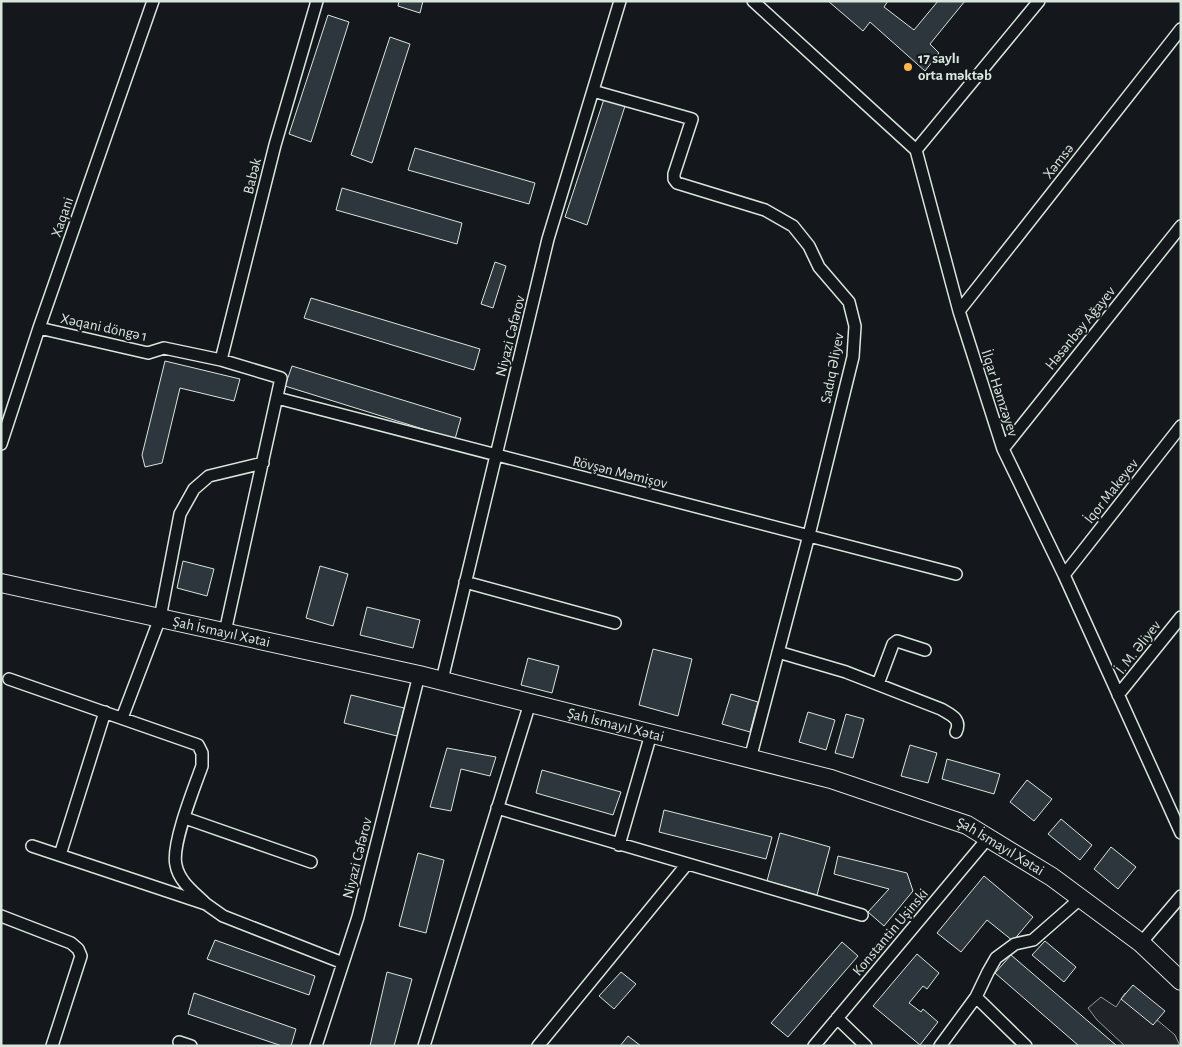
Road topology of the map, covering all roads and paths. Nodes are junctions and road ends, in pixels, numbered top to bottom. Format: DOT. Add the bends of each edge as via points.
graph roads {
  1 [pos="153,1"];
  2 [pos="317,1"];
  3 [pos="620,1"];
  4 [pos="753,1"];
  5 [pos="1039,1"];
  6 [pos="1181,29"];
  7 [pos="593,91"];
  8 [pos="916,150"];
  9 [pos="1181,226"];
  10 [pos="959,311"];
  11 [pos="39,328"];
  12 [pos="221,360"];
  13 [pos="277,398"];
  14 [pos="1181,426"];
  15 [pos="1,444"];
  16 [pos="1003,450"];
  17 [pos="496,456"];
  18 [pos="263,463"];
  19 [pos="809,535"];
  20 [pos="956,574"];
  21 [pos="1064,575"];
  22 [pos="1,582"];
  23 [pos="465,582"];
  24 [pos="1181,617"];
  25 [pos="160,618"];
  26 [pos="615,624"];
  27 [pos="225,632"];
  28 [pos="925,650"];
  29 [pos="778,652"];
  30 [pos="418,675"];
  31 [pos="9,679"];
  32 [pos="442,680"];
  33 [pos="878,684"];
  34 [pos="1118,695"];
  35 [pos="530,703"];
  36 [pos="105,712"];
  37 [pos="122,718"];
  38 [pos="956,732"];
  39 [pos="651,734"];
  40 [pos="750,759"];
  41 [pos="497,808"];
  42 [pos="185,818"];
  43 [pos="1179,825"];
  44 [pos="988,838"];
  45 [pos="619,845"];
  46 [pos="32,846"];
  47 [pos="60,855"];
  48 [pos="311,862"];
  49 [pos="686,864"];
  50 [pos="1181,896"];
  51 [pos="1081,898"];
  52 [pos="206,904"];
  53 [pos="862,915"];
  54 [pos="1,916"];
  55 [pos="1141,943"];
  56 [pos="343,963"];
  57 [pos="1181,981"];
  58 [pos="976,997"];
  59 [pos="837,1018"];
  60 [pos="179,1042"];
  61 [pos="52,1046"];
  62 [pos="191,1046"];
  63 [pos="316,1046"];
  64 [pos="424,1046"];
  65 [pos="538,1046"];
  66 [pos="814,1046"];
  67 [pos="866,1046"];
  68 [pos="940,1046"];
  69 [pos="1026,1046"];
  1 -- 11 [label="street, Xaqani"];
  2 -- 12 [label="street, Babək" via="275,145"];
  3 -- 7 [label="street, Niyazi Cəfərov"];
  4 -- 8 [label="street"];
  5 -- 8 [label="street"];
  6 -- 10 [label="street, Xəmsə"];
  7 -- 17 [label="street, Niyazi Cəfərov" via="548,239"];
  7 -- 19 [label="street, Sadıq Əliyev" via="692,119 674,174 677,183 764,210 793,226 809,246 819,267 849,302 855,326 853,357"];
  8 -- 10 [label="street, İlqar Həmzəyev"];
  9 -- 16 [label="street, Həsənbəy Ağayev"];
  10 -- 16 [label="street, İlqar Həmzəyev"];
  11 -- 12 [label="street, Xəqani döngə 1" via="148,353 164,348"];
  11 -- 15 [label="street, Xaqani"];
  12 -- 13 [label="street, Xəqani döngə 1" via="281,378"];
  13 -- 17 [label="street, Rövşən Məmişov"];
  13 -- 18 [label="street"];
  14 -- 21 [label="street, İqor Makeyev"];
  16 -- 21 [label="street, İlqar Həmzəyev"];
  17 -- 19 [label="street, Rövşən Məmişov"];
  17 -- 23 [label="street, Niyazi Cəfərov"];
  18 -- 25 [label="street" via="209,476 194,488 180,514"];
  18 -- 27 [label="street"];
  19 -- 20 [label="street, Rövşən Məmişov"];
  19 -- 29 [label="street, Sadıq Əliyev"];
  21 -- 34 [label="street, İlqar Həmzəyev"];
  22 -- 25 [label="main road, Şah İsmayıl Xətai"];
  23 -- 26 [label="street"];
  23 -- 32 [label="street, Niyazi Cəfərov"];
  24 -- 34 [label="street, İ. M. Əliyev"];
  25 -- 27 [label="main road, Şah İsmayıl Xətai"];
  25 -- 37 [label="street"];
  27 -- 30 [label="main road, Şah İsmayıl Xətai"];
  28 -- 33 [label="street" via="897,641"];
  29 -- 33 [label="street"];
  29 -- 40 [label="street, Sadıq Əliyev"];
  30 -- 32 [label="main road, Şah İsmayıl Xətai"];
  30 -- 56 [label="street, Niyazi Cəfərov" via="358,917"];
  31 -- 36 [label="street"];
  32 -- 35 [label="main road, Şah İsmayıl Xətai"];
  33 -- 38 [label="street" via="953,716 958,726"];
  34 -- 43 [label="street, İlqar Həmzəyev"];
  35 -- 39 [label="main road, Şah İsmayıl Xətai"];
  35 -- 41 [label="street"];
  36 -- 37 [label="street"];
  36 -- 47 [label="street"];
  37 -- 42 [label="street" via="198,745 202,766"];
  39 -- 40 [label="main road, Şah İsmayıl Xətai"];
  39 -- 45 [label="street"];
  40 -- 44 [label="main road, Şah İsmayıl Xətai" via="831,779 967,825"];
  41 -- 45 [label="street"];
  41 -- 64 [label="street"];
  42 -- 48 [label="street"];
  42 -- 52 [label="street" via="175,848 176,866 185,884"];
  44 -- 51 [label="main road, Şah İsmayıl Xətai" via="1052,876"];
  44 -- 59 [label="street, Konstantin Uşinski"];
  45 -- 49 [label="street"];
  46 -- 47 [label="street"];
  47 -- 52 [label="street"];
  49 -- 53 [label="street"];
  49 -- 65 [label="street"];
  50 -- 55 [label="street"];
  51 -- 55 [label="main road, Şah İsmayıl Xətai"];
  51 -- 58 [label="street" via="1033,940 1015,944 996,958"];
  52 -- 56 [label="street" via="223,916"];
  54 -- 61 [label="street" via="71,943 81,956"];
  55 -- 57 [label="main road, Şah İsmayıl Xətai"];
  56 -- 63 [label="street, Niyazi Cəfərov"];
  58 -- 68 [label="street"];
  58 -- 69 [label="street"];
  59 -- 66 [label="street, Konstantin Uşinski"];
  59 -- 67 [label="street"];
  60 -- 62 [label="street"];
}
